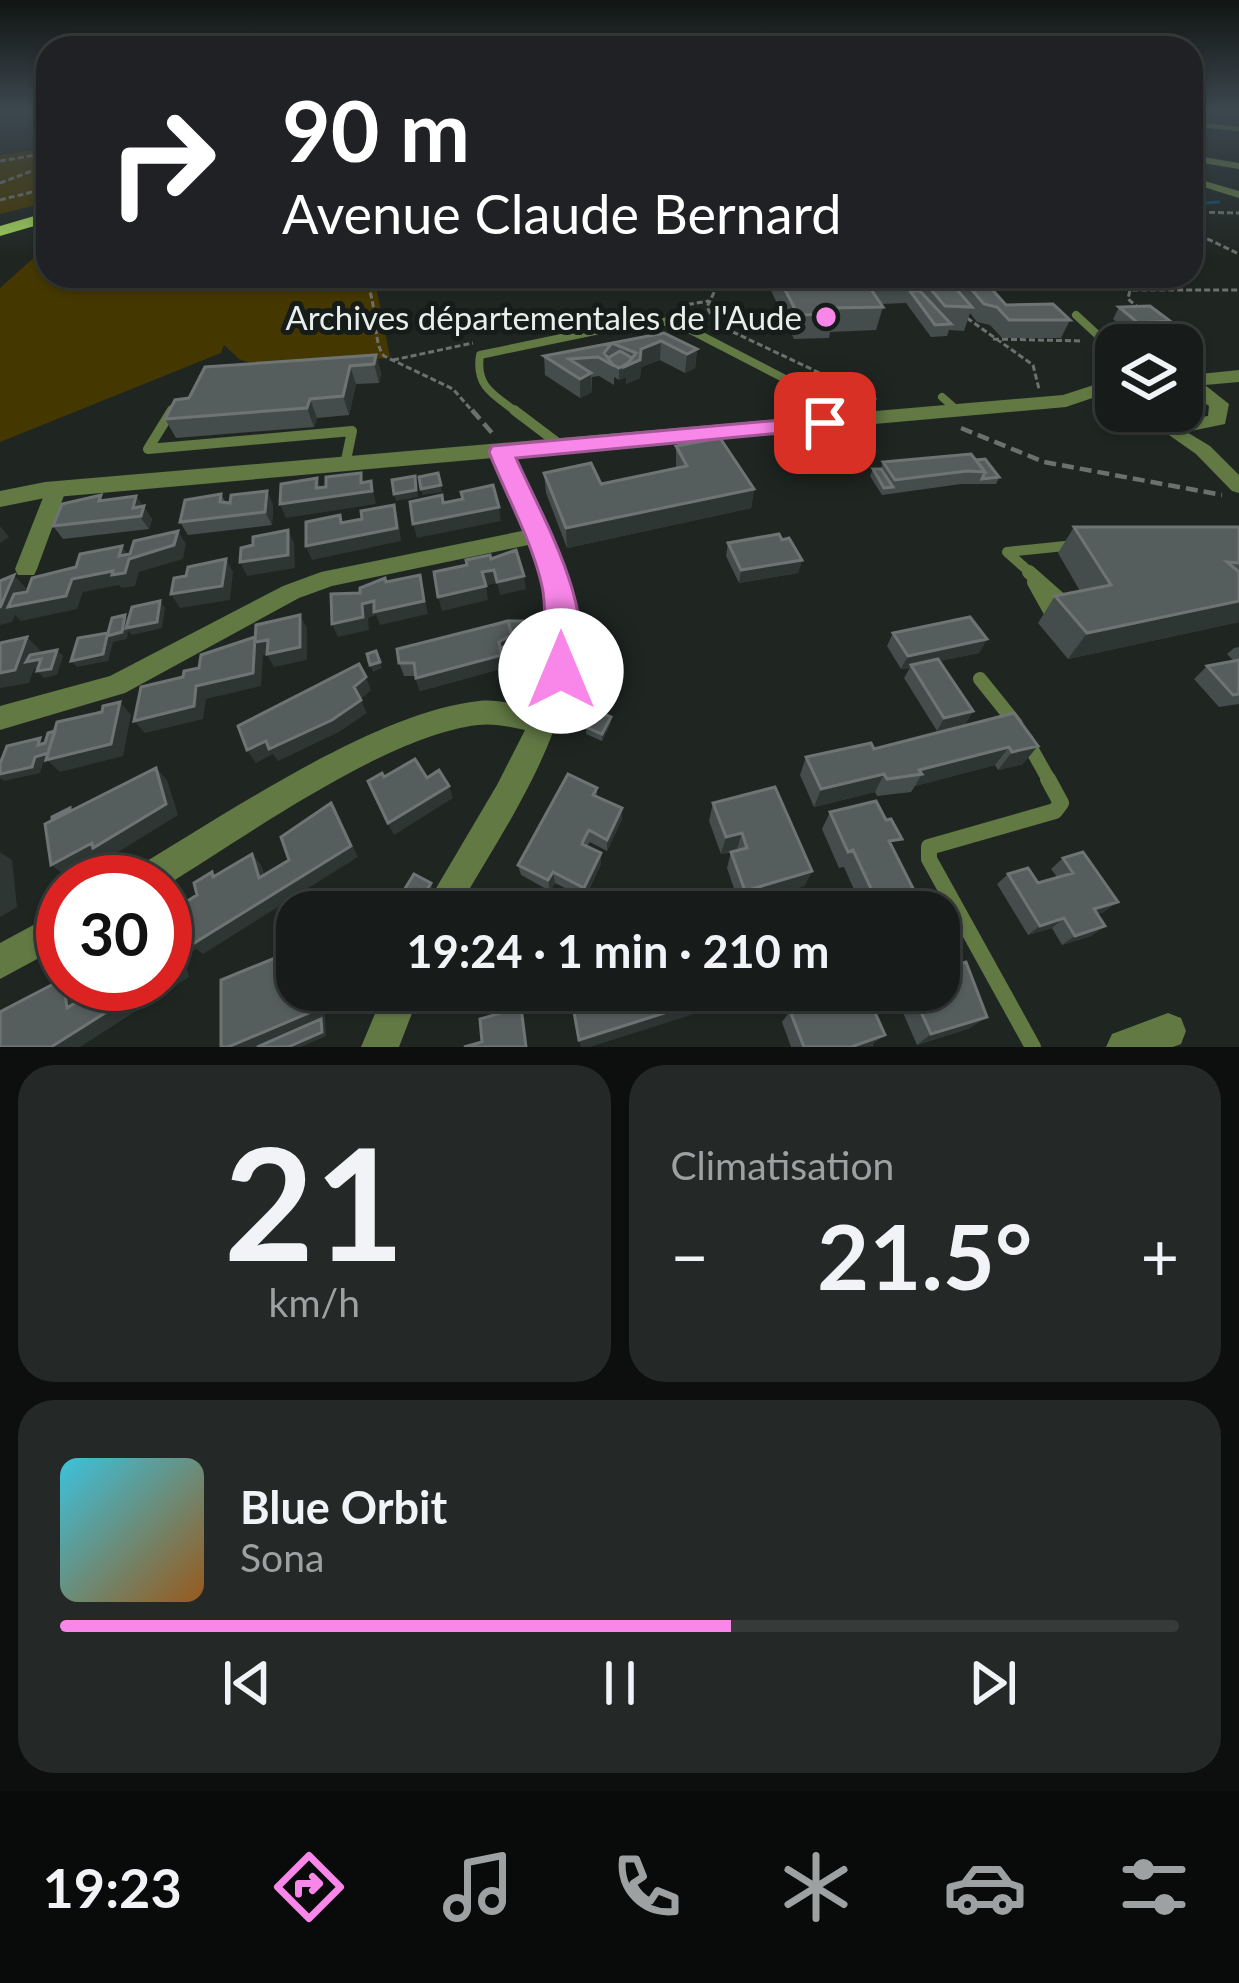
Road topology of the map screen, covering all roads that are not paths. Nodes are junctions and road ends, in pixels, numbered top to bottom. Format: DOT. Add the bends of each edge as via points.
graph roads {
  1 [pos="1203,160"];
  2 [pos="1239,166"];
  3 [pos="1203,182"];
  4 [pos="1239,193"];
  5 [pos="36,220"];
  6 [pos="0,231"];
  7 [pos="1076,315"];
  8 [pos="1095,334"];
  9 [pos="1224,383"];
  10 [pos="1095,396"];
  11 [pos="173,409"];
  12 [pos="863,419"];
  13 [pos="1203,425"];
  14 [pos="1208,425"];
  15 [pos="1176,432"];
  16 [pos="562,446"];
  17 [pos="1202,450"];
  18 [pos="501,452"];
  19 [pos="345,465"];
  20 [pos="0,481"];
  21 [pos="1239,486"];
  22 [pos="51,490"];
  23 [pos="0,499"];
  24 [pos="540,535"];
  25 [pos="1100,542"];
  26 [pos="26,568"];
  27 [pos="1033,579"];
  28 [pos="1079,614"];
  29 [pos="1054,619"];
  30 [pos="980,680"];
  31 [pos="0,718"];
  32 [pos="544,722"];
  33 [pos="187,855"];
  34 [pos="450,891"];
  35 [pos="36,941"];
  36 [pos="0,962"];
  37 [pos="395,1011"];
  38 [pos="1168,1031"];
  39 [pos="380,1047"];
  40 [pos="1033,1047"];
  41 [pos="1125,1047"];
  1 -- 2 [label="street"];
  3 -- 4 [label="street"];
  5 -- 6 [label="main road"];
  7 -- 8 [label="lane"];
  9 -- 14 [label="street" via="1221,412"];
  10 -- 12 [label="street"];
  11 -- 19 [label="lane" via="148,449 352,431"];
  12 -- 16 [label="street"];
  12 -- 16 [label="lane" via="673,321 480,356 484,387"];
  13 -- 14 [label="street"];
  14 -- 17 [label="street"];
  15 -- 17 [label="street"];
  16 -- 18 [label="street"];
  17 -- 21 [label="street"];
  18 -- 19 [label="street"];
  18 -- 24 [label="street"];
  19 -- 22 [label="street"];
  20 -- 22 [label="street"];
  22 -- 23 [label="street"];
  22 -- 26 [label="street"];
  24 -- 31 [label="street" via="329,578 116,685"];
  24 -- 32 [label="street" via="564,624 561,671"];
  25 -- 27 [label="lane" via="1007,552"];
  27 -- 28 [label="lane"];
  27 -- 29 [label="lane"];
  30 -- 40 [label="lane" via="1036,753 1061,803 929,847 929,859"];
  32 -- 33 [label="street" via="479,712 436,723 379,746"];
  32 -- 34 [label="street"];
  35 -- 36 [label="street"];
  37 -- 39 [label="street"];
  38 -- 41 [label="street"];
}
